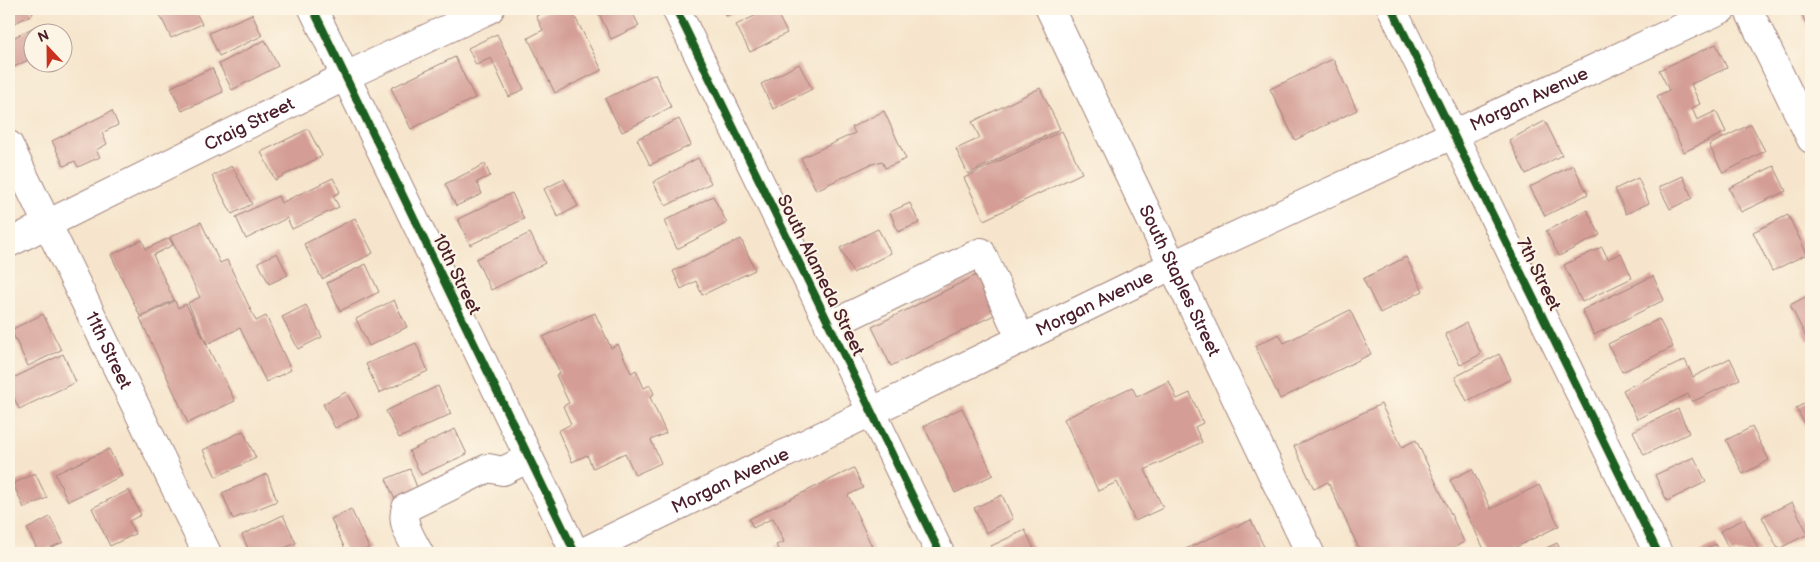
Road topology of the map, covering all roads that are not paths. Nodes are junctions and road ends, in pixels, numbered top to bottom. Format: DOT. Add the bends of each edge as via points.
graph roads {
  1 [pos="313,9"];
  2 [pos="490,9"];
  3 [pos="676,9"];
  4 [pos="1050,9"];
  5 [pos="1392,9"];
  6 [pos="1722,9"];
  7 [pos="1748,9"];
  8 [pos="346,76"];
  9 [pos="1453,134"];
  10 [pos="1811,139"];
  11 [pos="9,145"];
  12 [pos="47,225"];
  13 [pos="9,243"];
  14 [pos="1173,265"];
  15 [pos="830,326"];
  16 [pos="1021,340"];
  17 [pos="872,412"];
  18 [pos="529,458"];
  19 [pos="207,553"];
  20 [pos="419,553"];
  21 [pos="575,553"];
  22 [pos="581,553"];
  23 [pos="940,553"];
  24 [pos="1310,553"];
  25 [pos="1658,553"];
  1 -- 8 [label="street, 10th Street"];
  2 -- 8 [label="street, Craig Street"];
  3 -- 15 [label="street, South Alameda Street"];
  4 -- 14 [label="street, South Staples Street"];
  5 -- 9 [label="street, 7th Street"];
  6 -- 9 [label="street, Morgan Avenue"];
  7 -- 10 [label="street"];
  8 -- 12 [label="street, Craig Street"];
  8 -- 18 [label="street, 10th Street"];
  9 -- 14 [label="street, Morgan Avenue"];
  9 -- 25 [label="street, 7th Street"];
  11 -- 12 [label="street, 11th Street"];
  12 -- 13 [label="street, Craig Street"];
  12 -- 19 [label="street, 11th Street"];
  14 -- 16 [label="street, Morgan Avenue"];
  14 -- 24 [label="street, South Staples Street"];
  15 -- 16 [label="street" via="981,252"];
  15 -- 17 [label="street, South Alameda Street"];
  16 -- 17 [label="street, Morgan Avenue"];
  17 -- 22 [label="street, Morgan Avenue"];
  17 -- 23 [label="street, South Alameda Street"];
  18 -- 20 [label="street" via="503,471 488,468 406,508 404,522"];
  18 -- 21 [label="street, 10th Street"];
}
